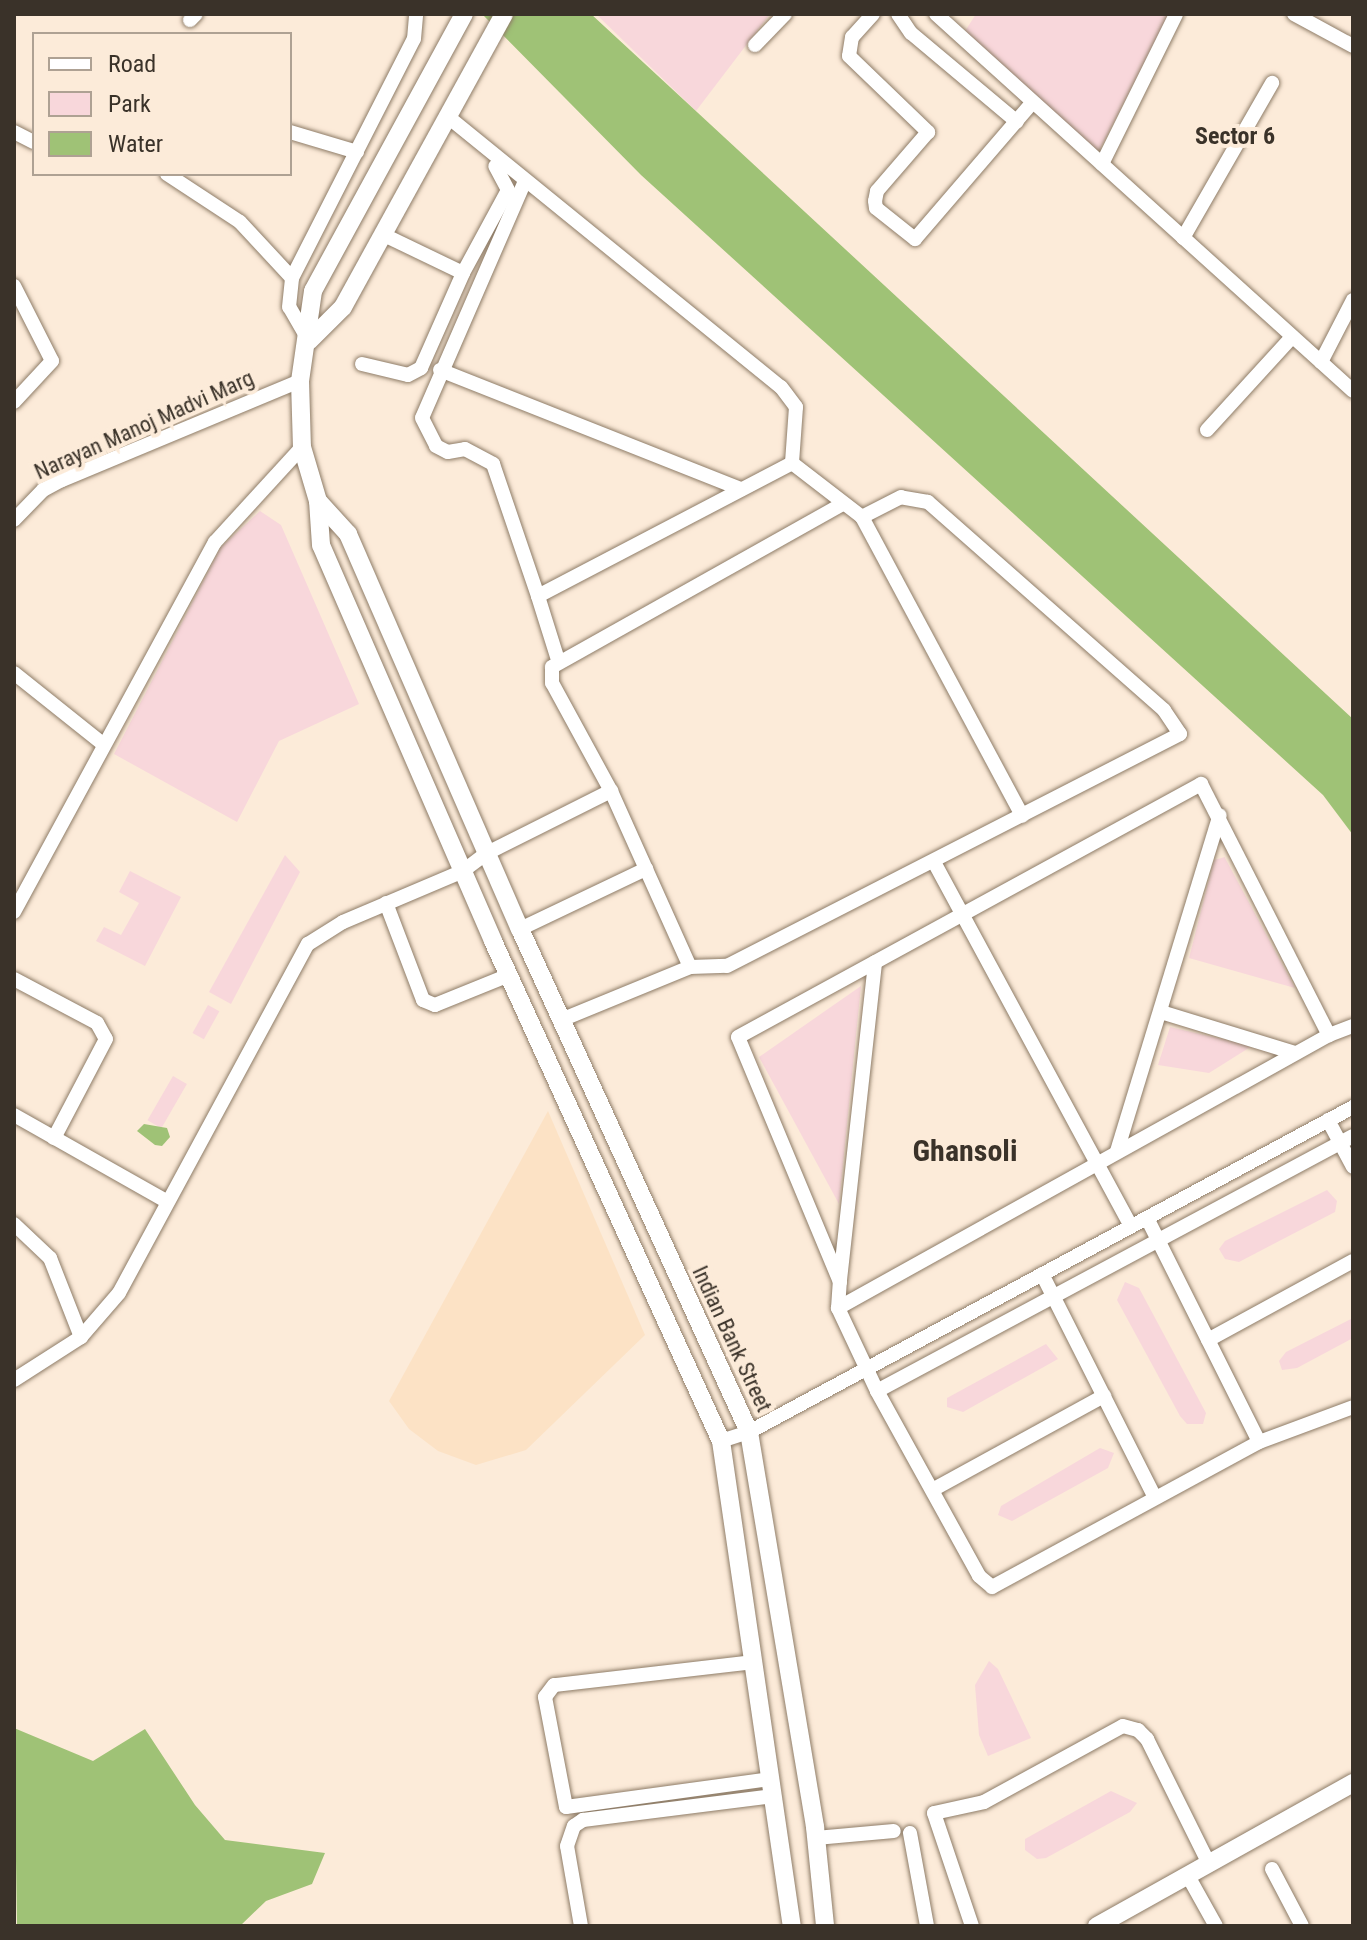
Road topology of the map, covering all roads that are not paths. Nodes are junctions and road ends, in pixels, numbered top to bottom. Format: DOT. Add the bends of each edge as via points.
graph roads {
  1 [pos="416,14"];
  2 [pos="464,14"];
  3 [pos="504,14"];
  4 [pos="785,14"];
  5 [pos="873,14"];
  6 [pos="898,14"];
  7 [pos="936,14"];
  8 [pos="1176,14"];
  9 [pos="1294,14"];
  10 [pos="755,45"];
  11 [pos="1353,46"];
  12 [pos="437,66"];
  13 [pos="465,83"];
  14 [pos="1272,83"];
  15 [pos="1032,103"];
  16 [pos="447,116"];
  17 [pos="1017,122"];
  18 [pos="14,132"];
  19 [pos="292,133"];
  20 [pos="32,141"];
  21 [pos="357,152"];
  22 [pos="480,153"];
  23 [pos="1102,164"];
  24 [pos="170,176"];
  25 [pos="525,181"];
  26 [pos="382,234"];
  27 [pos="1183,238"];
  28 [pos="463,273"];
  29 [pos="292,278"];
  30 [pos="14,286"];
  31 [pos="1353,300"];
  32 [pos="1292,337"];
  33 [pos="309,341"];
  34 [pos="1321,362"];
  35 [pos="362,364"];
  36 [pos="440,370"];
  37 [pos="300,381"];
  38 [pos="1353,391"];
  39 [pos="14,402"];
  40 [pos="1207,430"];
  41 [pos="302,447"];
  42 [pos="792,463"];
  43 [pos="741,489"];
  44 [pos="318,501"];
  45 [pos="841,505"];
  46 [pos="862,517"];
  47 [pos="14,520"];
  48 [pos="538,596"];
  49 [pos="558,660"];
  50 [pos="14,673"];
  51 [pos="103,744"];
  52 [pos="611,791"];
  53 [pos="1220,815"];
  54 [pos="1022,816"];
  55 [pos="487,853"];
  56 [pos="934,862"];
  57 [pos="646,869"];
  58 [pos="463,871"];
  59 [pos="386,903"];
  60 [pos="14,912"];
  61 [pos="962,913"];
  62 [pos="520,929"];
  63 [pos="875,962"];
  64 [pos="690,967"];
  65 [pos="509,975"];
  66 [pos="14,979"];
  67 [pos="1161,1012"];
  68 [pos="561,1020"];
  69 [pos="1353,1026"];
  70 [pos="1329,1035"];
  71 [pos="1295,1053"];
  72 [pos="1353,1107"];
  73 [pos="14,1115"];
  74 [pos="1328,1120"];
  75 [pos="54,1138"];
  76 [pos="1347,1140"];
  77 [pos="1117,1151"];
  78 [pos="1098,1164"];
  79 [pos="1353,1167"];
  80 [pos="166,1201"];
  81 [pos="1147,1218"];
  82 [pos="14,1224"];
  83 [pos="1131,1226"];
  84 [pos="1160,1243"];
  85 [pos="1353,1261"];
  86 [pos="1042,1274"];
  87 [pos="840,1282"];
  88 [pos="1053,1298"];
  89 [pos="838,1308"];
  90 [pos="81,1337"];
  91 [pos="1208,1340"];
  92 [pos="866,1369"];
  93 [pos="14,1380"];
  94 [pos="877,1391"];
  95 [pos="1104,1396"];
  96 [pos="1353,1407"];
  97 [pos="749,1432"];
  98 [pos="721,1441"];
  99 [pos="1259,1442"];
  100 [pos="934,1489"];
  101 [pos="1154,1496"];
  102 [pos="754,1662"];
  103 [pos="1353,1783"];
  104 [pos="772,1787"];
  105 [pos="894,1831"];
  106 [pos="910,1833"];
  107 [pos="816,1838"];
  108 [pos="1209,1864"];
  109 [pos="1272,1869"];
  110 [pos="1188,1876"];
  111 [pos="581,1926"];
  112 [pos="792,1926"];
  113 [pos="825,1926"];
  114 [pos="927,1926"];
  115 [pos="972,1926"];
  116 [pos="1097,1926"];
  117 [pos="1216,1926"];
  118 [pos="1302,1926"];
  1 -- 21 [label="street" via="414,39"];
  2 -- 12 [label="street"];
  3 -- 13 [label="street"];
  4 -- 10 [label="street"];
  5 -- 17 [label="street" via="852,37 849,56 928,132 877,191 876,208 904,233 915,239 927,231"];
  6 -- 17 [label="street" via="911,33"];
  7 -- 15 [label="street"];
  8 -- 23 [label="street"];
  9 -- 11 [label="street"];
  12 -- 13 [label="street"];
  12 -- 33 [label="street" via="313,291"];
  13 -- 16 [label="street"];
  14 -- 27 [label="street"];
  15 -- 17 [label="street"];
  15 -- 23 [label="street"];
  16 -- 25 [label="street"];
  16 -- 26 [label="street"];
  18 -- 20 [label="street"];
  19 -- 21 [label="street"];
  21 -- 29 [label="street"];
  22 -- 28 [label="street" via="501,171 508,190"];
  23 -- 27 [label="street"];
  24 -- 29 [label="street" via="240,222"];
  25 -- 36 [label="street"];
  25 -- 42 [label="street" via="781,387 796,407"];
  26 -- 28 [label="street"];
  26 -- 33 [label="street" via="343,307"];
  27 -- 32 [label="street"];
  28 -- 35 [label="street" via="421,368 408,375"];
  29 -- 33 [label="street" via="289,307"];
  30 -- 39 [label="street" via="52,361"];
  31 -- 34 [label="street"];
  32 -- 34 [label="street"];
  32 -- 40 [label="street"];
  33 -- 37 [label="street"];
  34 -- 38 [label="street"];
  36 -- 43 [label="street"];
  36 -- 48 [label="street" via="422,418 430,436 448,452 465,449 493,464"];
  37 -- 41 [label="street"];
  37 -- 47 [label="street, Narayan Manoj Madvi Marg" via="62,480 43,490"];
  41 -- 44 [label="street"];
  41 -- 51 [label="street" via="215,542"];
  42 -- 43 [label="street"];
  42 -- 45 [label="street"];
  43 -- 48 [label="street"];
  44 -- 55 [label="street, Indian Bank Street" via="348,534"];
  44 -- 58 [label="street" via="321,545"];
  45 -- 46 [label="street"];
  45 -- 49 [label="street"];
  46 -- 54 [label="street"];
  46 -- 54 [label="street" via="901,497 928,502 1164,710 1180,734"];
  48 -- 49 [label="street"];
  49 -- 52 [label="street" via="552,667 552,683"];
  50 -- 51 [label="street"];
  51 -- 60 [label="street"];
  52 -- 55 [label="street"];
  52 -- 57 [label="street"];
  53 -- 61 [label="street" via="1207,790 1192,785"];
  53 -- 67 [label="street"];
  53 -- 70 [label="street"];
  54 -- 56 [label="street"];
  55 -- 58 [label="street"];
  55 -- 62 [label="street, Indian Bank Street"];
  56 -- 61 [label="street"];
  56 -- 64 [label="street" via="727,966"];
  57 -- 62 [label="street"];
  57 -- 64 [label="street"];
  58 -- 59 [label="street"];
  58 -- 65 [label="street"];
  59 -- 65 [label="street" via="417,995 428,1003"];
  59 -- 80 [label="street" via="324,931 295,961"];
  61 -- 63 [label="street"];
  61 -- 78 [label="street"];
  62 -- 68 [label="street, Indian Bank Street"];
  63 -- 87 [label="street"];
  63 -- 87 [label="street" via="738,1037"];
  64 -- 68 [label="street"];
  65 -- 98 [label="street"];
  66 -- 75 [label="street" via="97,1023 106,1039"];
  67 -- 71 [label="street"];
  67 -- 77 [label="street"];
  68 -- 97 [label="street, Indian Bank Street"];
  69 -- 70 [label="street"];
  70 -- 71 [label="street"];
  71 -- 77 [label="street"];
  72 -- 74 [label="street"];
  73 -- 75 [label="street"];
  74 -- 76 [label="street"];
  74 -- 81 [label="street"];
  75 -- 80 [label="street"];
  76 -- 79 [label="street"];
  76 -- 84 [label="street"];
  77 -- 78 [label="street"];
  78 -- 83 [label="street"];
  78 -- 89 [label="street"];
  80 -- 90 [label="street" via="119,1293"];
  81 -- 83 [label="street"];
  81 -- 84 [label="street"];
  82 -- 90 [label="street" via="50,1258"];
  83 -- 86 [label="street"];
  84 -- 88 [label="street"];
  84 -- 91 [label="street"];
  85 -- 91 [label="street"];
  86 -- 88 [label="street"];
  86 -- 92 [label="street"];
  87 -- 89 [label="street"];
  88 -- 94 [label="street"];
  88 -- 95 [label="street"];
  89 -- 92 [label="street"];
  90 -- 93 [label="street"];
  91 -- 99 [label="street"];
  92 -- 94 [label="street"];
  92 -- 97 [label="street"];
  94 -- 100 [label="street"];
  95 -- 100 [label="street"];
  95 -- 101 [label="street"];
  96 -- 99 [label="street"];
  97 -- 98 [label="street"];
  97 -- 107 [label="street, Indian Bank Street"];
  98 -- 102 [label="street"];
  99 -- 101 [label="street"];
  100 -- 101 [label="street" via="979,1576 992,1587"];
  102 -- 104 [label="street"];
  102 -- 104 [label="street" via="554,1685 545,1697 563,1804 571,1808"];
  103 -- 108 [label="street"];
  104 -- 111 [label="street" via="583,1820 574,1826 567,1846"];
  104 -- 112 [label="street"];
  105 -- 107 [label="street"];
  106 -- 114 [label="street"];
  107 -- 113 [label="street, Indian Bank Street"];
  108 -- 110 [label="street"];
  108 -- 115 [label="street" via="1147,1739 1123,1726 984,1802 934,1813"];
  109 -- 118 [label="street"];
  110 -- 116 [label="street"];
  110 -- 117 [label="street"];
}
